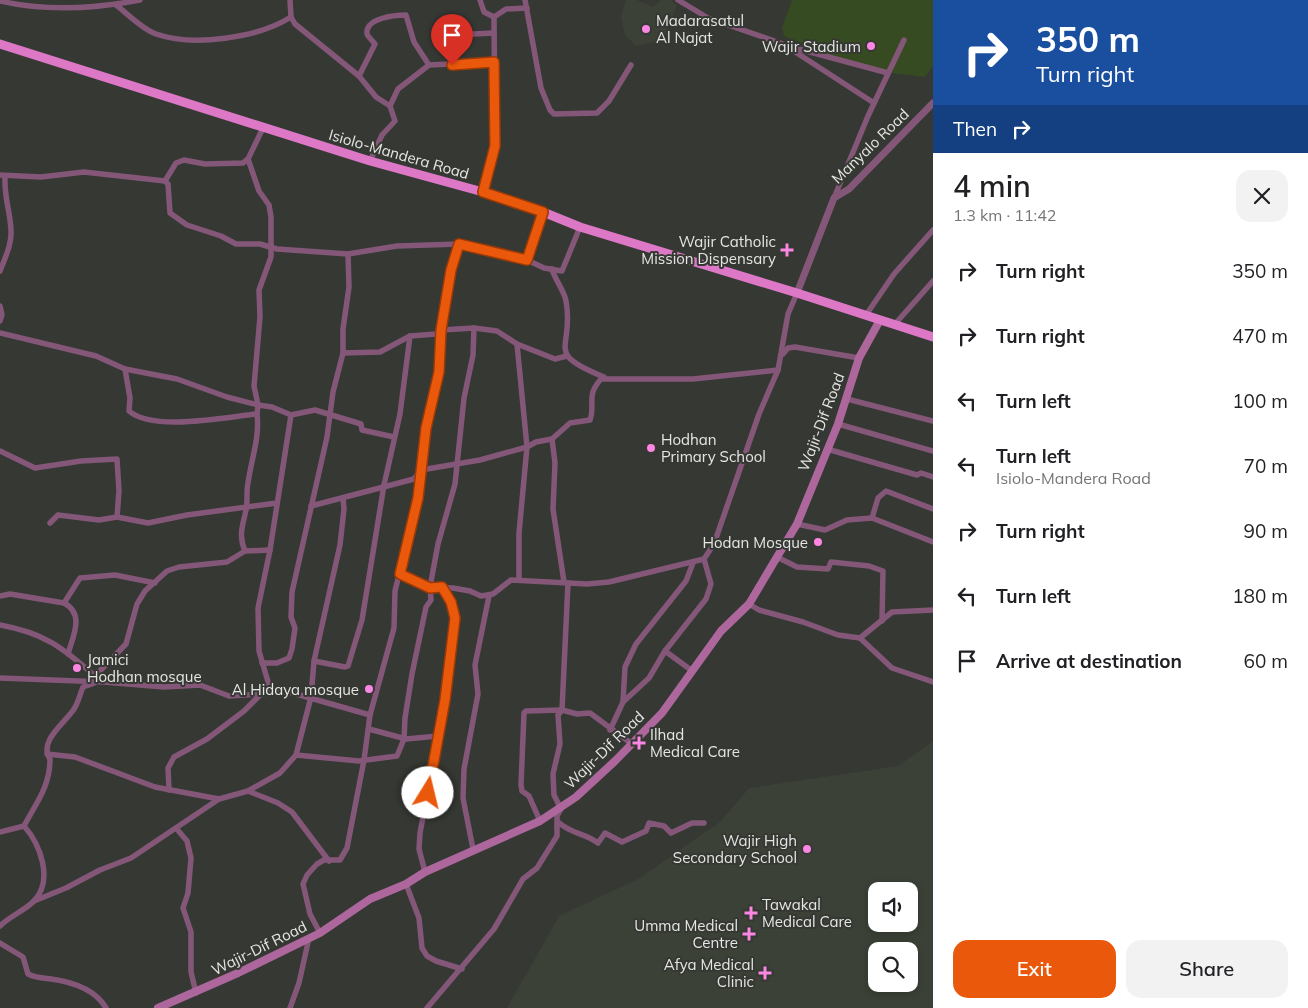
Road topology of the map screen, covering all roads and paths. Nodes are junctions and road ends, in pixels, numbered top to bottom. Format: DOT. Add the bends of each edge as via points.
graph roads {
  1 [pos="140,0"];
  2 [pos="290,0"];
  3 [pos="480,0"];
  4 [pos="525,0"];
  5 [pos="679,0"];
  6 [pos="0,1"];
  7 [pos="116,4"];
  8 [pos="527,8"];
  9 [pos="291,17"];
  10 [pos="494,17"];
  11 [pos="494,33"];
  12 [pos="904,40"];
  13 [pos="0,44"];
  14 [pos="783,44"];
  15 [pos="494,62"];
  16 [pos="452,65"];
  17 [pos="631,65"];
  18 [pos="429,66"];
  19 [pos="888,73"];
  20 [pos="358,76"];
  21 [pos="874,103"];
  22 [pos="933,104"];
  23 [pos="390,106"];
  24 [pos="264,128"];
  25 [pos="248,159"];
  26 [pos="370,162"];
  27 [pos="3,175"];
  28 [pos="165,181"];
  29 [pos="483,192"];
  30 [pos="834,198"];
  31 [pos="543,212"];
  32 [pos="580,227"];
  33 [pos="933,230"];
  34 [pos="459,244"];
  35 [pos="272,247"];
  36 [pos="348,254"];
  37 [pos="527,260"];
  38 [pos="552,269"];
  39 [pos="0,271"];
  40 [pos="933,281"];
  41 [pos="797,293"];
  42 [pos="0,306"];
  43 [pos="866,315"];
  44 [pos="880,320"];
  45 [pos="0,321"];
  46 [pos="895,324"];
  47 [pos="474,328"];
  48 [pos="441,330"];
  49 [pos="0,332"];
  50 [pos="410,336"];
  51 [pos="933,337"];
  52 [pos="517,344"];
  53 [pos="343,353"];
  54 [pos="782,355"];
  55 [pos="567,356"];
  56 [pos="859,358"];
  57 [pos="125,369"];
  58 [pos="778,370"];
  59 [pos="604,378"];
  60 [pos="847,399"];
  61 [pos="258,405"];
  62 [pos="257,414"];
  63 [pos="291,415"];
  64 [pos="329,415"];
  65 [pos="933,421"];
  66 [pos="838,424"];
  67 [pos="394,437"];
  68 [pos="552,439"];
  69 [pos="527,447"];
  70 [pos="827,449"];
  71 [pos="0,451"];
  72 [pos="933,451"];
  73 [pos="458,464"];
  74 [pos="421,470"];
  75 [pos="933,477"];
  76 [pos="384,485"];
  77 [pos="343,498"];
  78 [pos="277,503"];
  79 [pos="312,506"];
  80 [pos="247,508"];
  81 [pos="933,509"];
  82 [pos="117,517"];
  83 [pos="872,518"];
  84 [pos="50,523"];
  85 [pos="797,524"];
  86 [pos="933,542"];
  87 [pos="270,550"];
  88 [pos="245,551"];
  89 [pos="777,557"];
  90 [pos="704,559"];
  91 [pos="693,563"];
  92 [pos="400,574"];
  93 [pos="519,580"];
  94 [pos="155,583"];
  95 [pos="566,583"];
  96 [pos="442,587"];
  97 [pos="430,588"];
  98 [pos="0,596"];
  99 [pos="489,596"];
  100 [pos="64,603"];
  101 [pos="749,604"];
  102 [pos="933,610"];
  103 [pos="882,621"];
  104 [pos="0,625"];
  105 [pos="860,638"];
  106 [pos="665,651"];
  107 [pos="68,654"];
  108 [pos="314,661"];
  109 [pos="262,663"];
  110 [pos="690,670"];
  111 [pos="0,678"];
  112 [pos="94,680"];
  113 [pos="933,682"];
  114 [pos="270,692"];
  115 [pos="262,693"];
  116 [pos="311,696"];
  117 [pos="623,702"];
  118 [pos="562,710"];
  119 [pos="370,715"];
  120 [pos="369,729"];
  121 [pos="610,730"];
  122 [pos="438,736"];
  123 [pos="404,739"];
  124 [pos="632,744"];
  125 [pos="47,754"];
  126 [pos="296,754"];
  127 [pos="364,760"];
  128 [pos="169,790"];
  129 [pos="248,791"];
  130 [pos="219,799"];
  131 [pos="560,809"];
  132 [pos="540,821"];
  133 [pos="558,822"];
  134 [pos="704,823"];
  135 [pos="24,826"];
  136 [pos="176,828"];
  137 [pos="0,832"];
  138 [pos="473,849"];
  139 [pos="329,860"];
  140 [pos="425,872"];
  141 [pos="406,884"];
  142 [pos="34,901"];
  143 [pos="0,926"];
  144 [pos="320,933"];
  145 [pos="309,938"];
  146 [pos="0,943"];
  147 [pos="462,969"];
  148 [pos="196,993"];
  149 [pos="106,1008"];
  150 [pos="158,1008"];
  151 [pos="290,1008"];
  152 [pos="428,1008"];
  1 -- 7 [label="street"];
  2 -- 9 [label="street"];
  3 -- 10 [label="street" via="484,12"];
  4 -- 8 [label="street"];
  5 -- 14 [label="street" via="708,18"];
  6 -- 7 [label="street" via="44,8 99,8"];
  7 -- 9 [label="street" via="154,34 173,39 243,34 279,25"];
  8 -- 10 [label="street" via="506,9"];
  8 -- 17 [label="street" via="540,88 554,114 597,112 609,101"];
  9 -- 20 [label="street"];
  10 -- 11 [label="street"];
  11 -- 15 [label="street"];
  11 -- 16 [label="street" via="454,34 450,39"];
  12 -- 19 [label="street"];
  13 -- 24 [label="highway, Isiolo-Mandera Road"];
  14 -- 19 [label="street"];
  14 -- 21 [label="street"];
  15 -- 16 [label="street"];
  15 -- 29 [label="street" via="495,146"];
  16 -- 18 [label="street"];
  18 -- 20 [label="street" via="414,42 406,15 390,16 373,22 367,31 375,44"];
  18 -- 23 [label="street" via="398,89"];
  19 -- 21 [label="street"];
  20 -- 23 [label="street" via="376,97"];
  21 -- 30 [label="street"];
  22 -- 30 [label="street, Manyalo Road" via="849,190"];
  23 -- 26 [label="street" via="395,121 382,135"];
  24 -- 25 [label="street"];
  24 -- 26 [label="highway, Isiolo-Mandera Road"];
  25 -- 28 [label="street" via="236,165 184,160 176,163"];
  25 -- 35 [label="street" via="259,191 270,205"];
  26 -- 29 [label="highway, Isiolo-Mandera Road"];
  27 -- 28 [label="street" via="41,177 84,172"];
  27 -- 39 [label="street" via="11,230 10,244"];
  28 -- 35 [label="street" via="168,184 170,213 187,225 236,244"];
  29 -- 31 [label="highway, Isiolo-Mandera Road"];
  30 -- 41 [label="street, Manyalo Road"];
  31 -- 32 [label="highway, Isiolo-Mandera Road"];
  31 -- 37 [label="street"];
  32 -- 38 [label="street" via="562,271"];
  32 -- 41 [label="highway, Isiolo-Mandera Road"];
  33 -- 43 [label="street" via="894,274"];
  34 -- 36 [label="street" via="397,246"];
  34 -- 37 [label="street"];
  34 -- 48 [label="street" via="451,270"];
  35 -- 36 [label="street"];
  35 -- 61 [label="street" via="259,290 254,386"];
  36 -- 53 [label="street" via="349,287"];
  37 -- 38 [label="street"];
  38 -- 55 [label="street" via="566,299"];
  40 -- 46 [label="street"];
  41 -- 43 [label="highway, Isiolo-Mandera Road"];
  41 -- 54 [label="street" via="788,314"];
  42 -- 45 [label="street"];
  43 -- 44 [label="highway, Isiolo-Mandera Road"];
  44 -- 46 [label="highway, Isiolo-Mandera Road"];
  44 -- 56 [label="main road, Wajir-Dif Road"];
  46 -- 51 [label="highway, Isiolo-Mandera Road"];
  47 -- 48 [label="street"];
  47 -- 52 [label="street" via="497,331"];
  47 -- 73 [label="street"];
  48 -- 50 [label="street" via="436,334"];
  48 -- 74 [label="street" via="439,372 426,428"];
  49 -- 57 [label="street" via="96,356"];
  50 -- 53 [label="street" via="380,352"];
  50 -- 67 [label="street"];
  52 -- 55 [label="street" via="555,359"];
  52 -- 69 [label="street"];
  53 -- 64 [label="street"];
  54 -- 56 [label="street" via="788,348 795,347"];
  54 -- 58 [label="street"];
  55 -- 59 [label="street" via="571,362"];
  56 -- 60 [label="main road, Wajir-Dif Road"];
  57 -- 61 [label="street" via="177,379"];
  57 -- 62 [label="street" via="129,412 143,419 182,421"];
  58 -- 59 [label="street" via="693,379"];
  58 -- 90 [label="street" via="759,414 714,544"];
  59 -- 68 [label="street" via="592,393 590,420 570,424"];
  60 -- 65 [label="street"];
  60 -- 66 [label="main road, Wajir-Dif Road"];
  61 -- 62 [label="street"];
  61 -- 63 [label="street"];
  62 -- 80 [label="street"];
  63 -- 64 [label="street" via="315,410"];
  63 -- 78 [label="street"];
  64 -- 67 [label="street" via="361,424 362,430"];
  64 -- 79 [label="street"];
  66 -- 70 [label="main road, Wajir-Dif Road"];
  66 -- 72 [label="street"];
  67 -- 76 [label="street"];
  68 -- 69 [label="street"];
  68 -- 95 [label="street" via="555,463 553,509"];
  69 -- 73 [label="street"];
  69 -- 93 [label="street" via="519,533"];
  70 -- 75 [label="street"];
  70 -- 85 [label="main road, Wajir-Dif Road"];
  71 -- 82 [label="street" via="35,468 117,459"];
  73 -- 74 [label="street"];
  73 -- 97 [label="street"];
  74 -- 76 [label="street" via="414,479"];
  74 -- 92 [label="street" via="418,498"];
  76 -- 77 [label="street"];
  76 -- 108 [label="street" via="353,656 345,667"];
  77 -- 79 [label="street"];
  77 -- 108 [label="street" via="340,545"];
  78 -- 80 [label="street"];
  78 -- 87 [label="street"];
  79 -- 109 [label="street" via="292,592 291,617 295,628 292,649 289,658 277,663"];
  80 -- 82 [label="street" via="148,523"];
  80 -- 88 [label="street" via="241,532"];
  81 -- 83 [label="street" via="886,491 878,498"];
  82 -- 84 [label="street" via="99,520 58,516"];
  83 -- 85 [label="street" via="848,520 825,530"];
  83 -- 86 [label="street"];
  85 -- 89 [label="main road, Wajir-Dif Road"];
  87 -- 88 [label="street"];
  87 -- 109 [label="street" via="258,608"];
  88 -- 94 [label="street" via="227,562 171,568"];
  89 -- 101 [label="main road, Wajir-Dif Road"];
  89 -- 103 [label="street" via="796,566 828,569 831,562 869,566 883,571"];
  90 -- 91 [label="street"];
  90 -- 106 [label="street" via="711,584 706,600"];
  91 -- 95 [label="street" via="609,582"];
  91 -- 117 [label="street" via="686,580 636,644 624,667"];
  92 -- 97 [label="street"];
  92 -- 119 [label="street" via="395,591 394,628"];
  93 -- 95 [label="street"];
  93 -- 99 [label="street" via="505,583"];
  94 -- 100 [label="street" via="115,575 80,578"];
  94 -- 112 [label="street" via="137,604 126,644"];
  95 -- 118 [label="street"];
  96 -- 97 [label="street"];
  96 -- 99 [label="street"];
  96 -- 122 [label="street" via="455,618"];
  97 -- 123 [label="street" via="432,594 426,607 412,674"];
  98 -- 100 [label="street" via="10,594"];
  99 -- 138 [label="street" via="475,665 478,694 464,769 463,798"];
  100 -- 107 [label="street" via="69,606 77,624"];
  101 -- 105 [label="street" via="838,635"];
  101 -- 110 [label="main road, Wajir-Dif Road" via="721,631"];
  102 -- 103 [label="street" via="892,612"];
  103 -- 105 [label="street"];
  104 -- 107 [label="street" via="39,635"];
  105 -- 113 [label="street" via="892,668"];
  106 -- 110 [label="street"];
  106 -- 117 [label="street" via="649,678"];
  107 -- 112 [label="street"];
  108 -- 116 [label="street"];
  109 -- 114 [label="street"];
  110 -- 124 [label="main road, Wajir-Dif Road" via="662,713"];
  111 -- 112 [label="street"];
  112 -- 115 [label="street" via="164,687 200,685 229,696"];
  112 -- 125 [label="street" via="83,687 75,708 46,745"];
  114 -- 115 [label="street"];
  114 -- 116 [label="street"];
  115 -- 128 [label="street" via="207,739 174,756 168,768"];
  116 -- 119 [label="street"];
  116 -- 126 [label="street"];
  117 -- 121 [label="street"];
  118 -- 121 [label="street" via="590,713"];
  118 -- 131 [label="street" via="558,715 560,744 553,774 554,796"];
  118 -- 132 [label="street" via="526,711 524,714 520,785 529,796"];
  119 -- 120 [label="street"];
  120 -- 123 [label="street"];
  120 -- 127 [label="street"];
  121 -- 124 [label="street"];
  122 -- 123 [label="street"];
  122 -- 140 [label="street" via="420,833 419,849"];
  123 -- 127 [label="street" via="397,756"];
  124 -- 131 [label="main road, Wajir-Dif Road" via="592,784"];
  125 -- 128 [label="street" via="88,760 156,788"];
  125 -- 135 [label="street" via="50,770 45,790"];
  126 -- 127 [label="street"];
  126 -- 129 [label="street" via="280,774"];
  127 -- 139 [label="street" via="344,855 340,860"];
  128 -- 130 [label="street"];
  129 -- 130 [label="street"];
  129 -- 139 [label="street" via="292,812"];
  130 -- 136 [label="street"];
  131 -- 132 [label="main road, Wajir-Dif Road"];
  131 -- 133 [label="street"];
  132 -- 138 [label="main road, Wajir-Dif Road"];
  133 -- 134 [label="street" via="568,831 589,836 598,843 605,833 622,842 631,839 646,831 649,823 664,826 671,833 692,823"];
  133 -- 147 [label="street" via="557,836 537,868 523,879 494,929"];
  135 -- 137 [label="street"];
  135 -- 142 [label="street" via="36,844 44,872 43,883"];
  136 -- 142 [label="street" via="130,858"];
  136 -- 148 [label="street" via="187,841 191,858 188,893 183,908 191,932 191,972"];
  138 -- 140 [label="main road, Wajir-Dif Road"];
  139 -- 144 [label="street" via="317,864 303,884 310,914"];
  140 -- 141 [label="main road, Wajir-Dif Road"];
  141 -- 144 [label="main road, Wajir-Dif Road" via="370,899"];
  141 -- 147 [label="street" via="419,918 420,935 427,956"];
  142 -- 143 [label="street"];
  144 -- 145 [label="main road, Wajir-Dif Road"];
  145 -- 148 [label="main road, Wajir-Dif Road"];
  145 -- 151 [label="street"];
  146 -- 149 [label="street" via="23,957 28,974 82,987 101,1000"];
  147 -- 152 [label="street"];
  148 -- 150 [label="main road, Wajir-Dif Road"];
}
